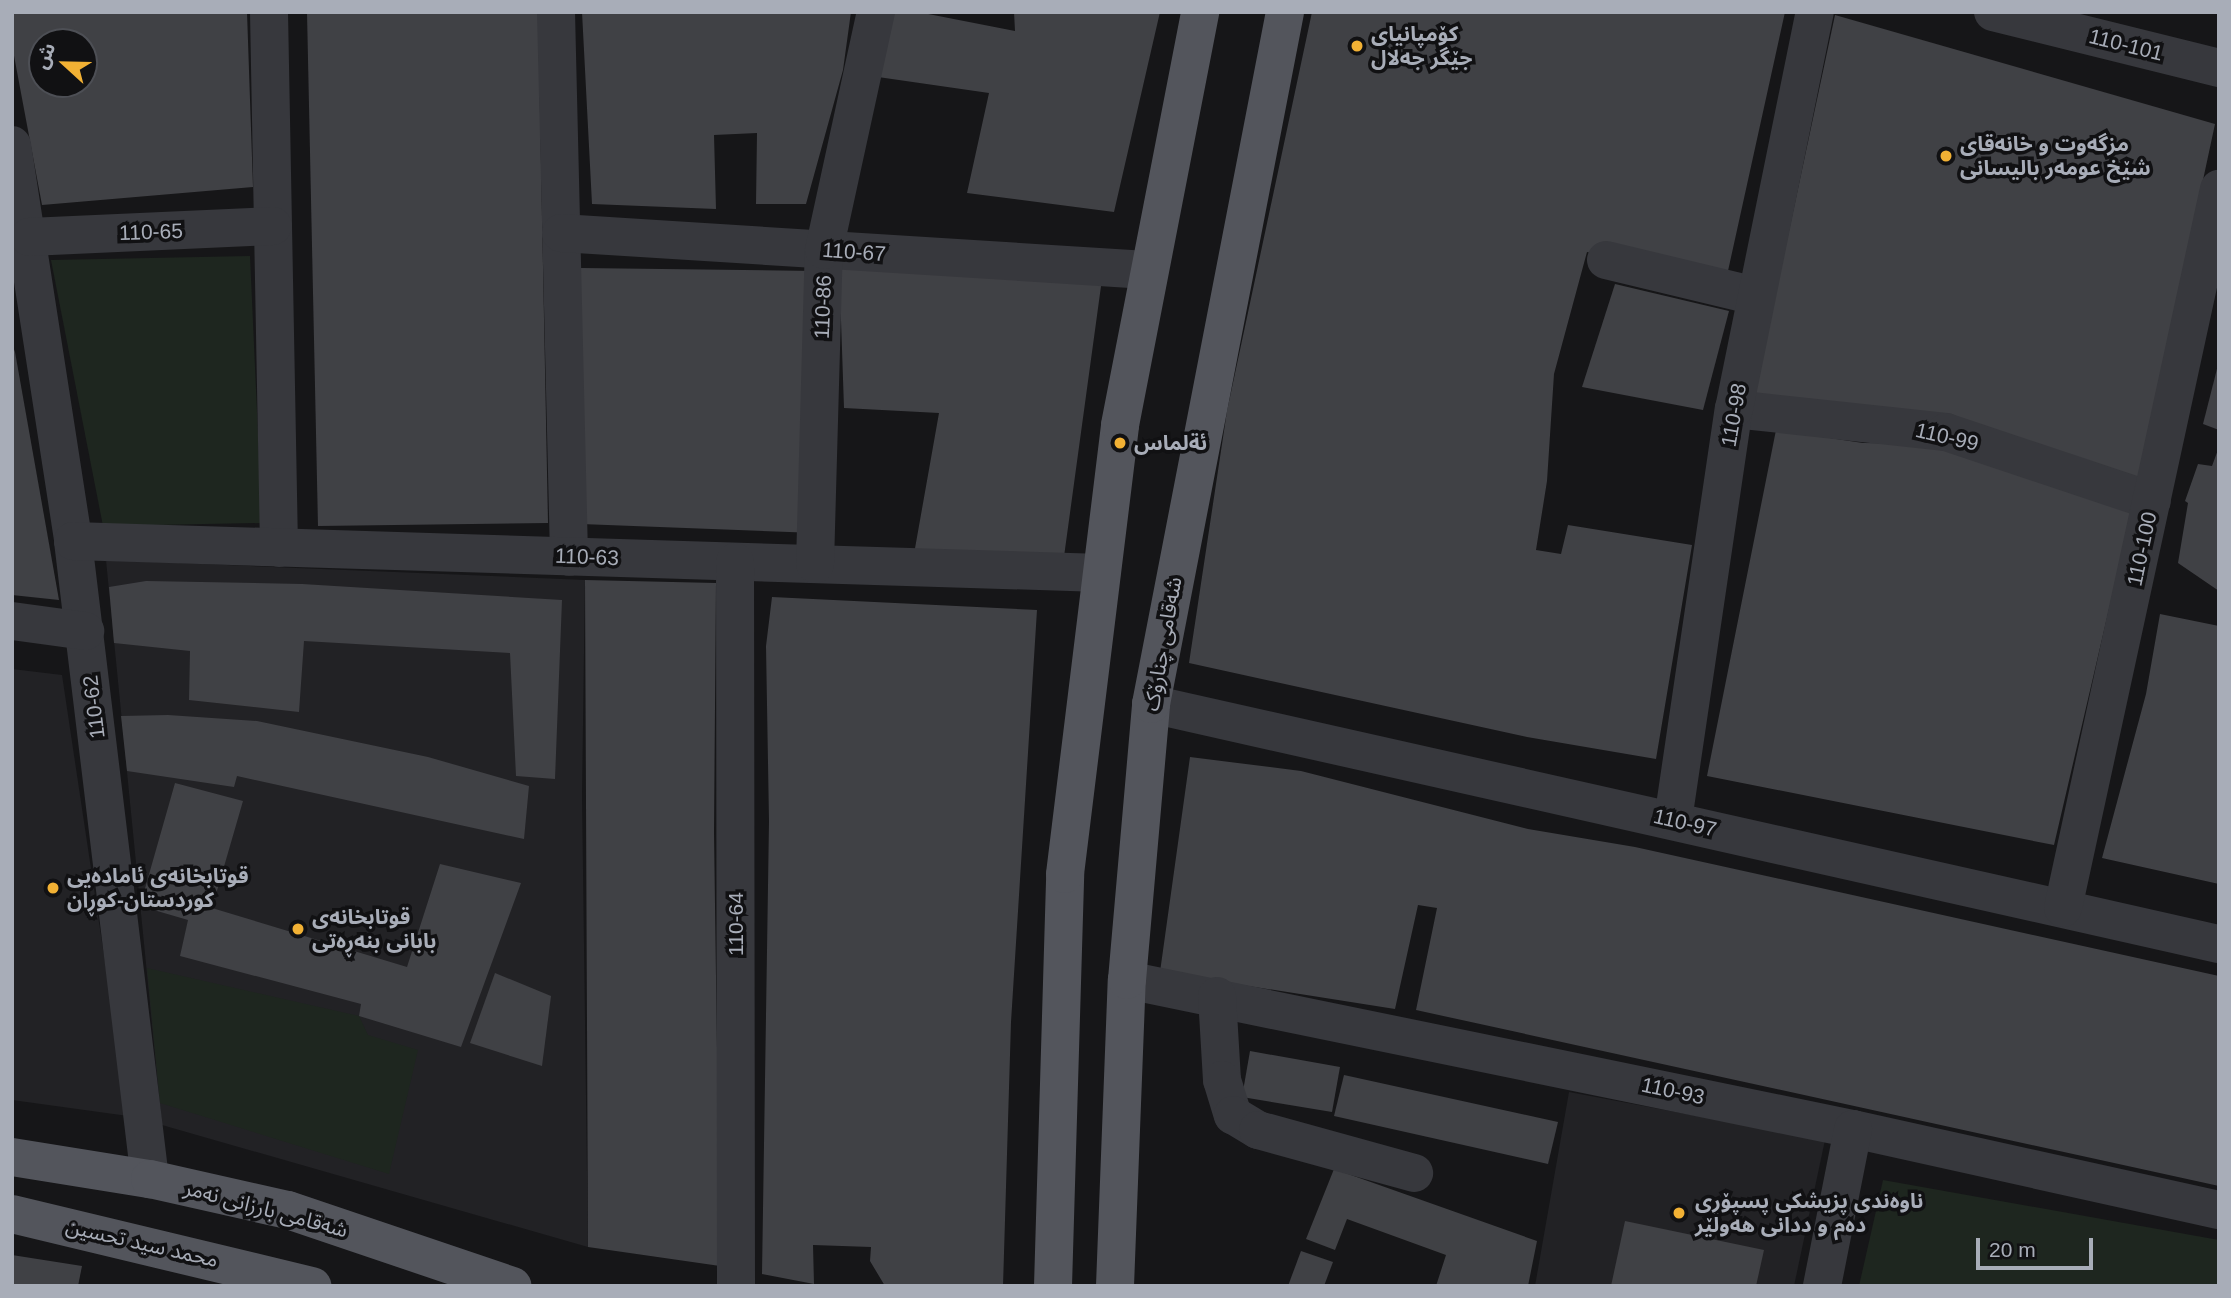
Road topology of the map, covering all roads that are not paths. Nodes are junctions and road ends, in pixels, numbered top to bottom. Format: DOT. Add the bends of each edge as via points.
graph roads {
  1 [pos="269,12"];
  2 [pos="556,12"];
  3 [pos="876,12"];
  4 [pos="1200,12"];
  5 [pos="1285,12"];
  6 [pos="1815,12"];
  7 [pos="1993,12"];
  8 [pos="2219,68"];
  9 [pos="12,145"];
  10 [pos="2219,189"];
  11 [pos="21,213"];
  12 [pos="273,226"];
  13 [pos="561,233"];
  14 [pos="824,250"];
  15 [pos="1606,260"];
  16 [pos="1147,270"];
  17 [pos="1756,296"];
  18 [pos="1734,409"];
  19 [pos="2152,501"];
  20 [pos="73,541"];
  21 [pos="279,548"];
  22 [pos="569,557"];
  23 [pos="735,562"];
  24 [pos="815,564"];
  25 [pos="1102,573"];
  26 [pos="12,621"];
  27 [pos="85,631"];
  28 [pos="1151,704"];
  29 [pos="1673,820"];
  30 [pos="2063,908"];
  31 [pos="2219,944"];
  32 [pos="1127,980"];
  33 [pos="1217,996"];
  34 [pos="1853,1129"];
  35 [pos="12,1157"];
  36 [pos="1414,1173"];
  37 [pos="150,1179"];
  38 [pos="2219,1210"];
  39 [pos="12,1214"];
  40 [pos="297,1283"];
  41 [pos="513,1286"];
  42 [pos="736,1286"];
  43 [pos="1053,1286"];
  44 [pos="1115,1286"];
  45 [pos="1822,1286"];
  1 -- 12 [label="street"];
  2 -- 13 [label="street"];
  3 -- 14 [label="street, 110-86"];
  4 -- 16 [label="main road"];
  5 -- 28 [label="main road, شەقامی چنارۆک"];
  6 -- 17 [label="street, 110-98"];
  7 -- 8 [label="street, 110-101"];
  9 -- 11 [label="street, 110-62"];
  10 -- 19 [label="street, 110-100"];
  11 -- 12 [label="street, 110-65"];
  11 -- 20 [label="street, 110-62"];
  12 -- 21 [label="street"];
  13 -- 14 [label="street, 110-67"];
  13 -- 22 [label="street"];
  14 -- 16 [label="street, 110-67"];
  14 -- 24 [label="street, 110-86"];
  15 -- 17 [label="street"];
  16 -- 25 [label="main road" via="1119,425"];
  17 -- 18 [label="street, 110-98"];
  18 -- 19 [label="street, 110-99" via="1946,432"];
  18 -- 29 [label="street, 110-98"];
  19 -- 30 [label="street, 110-100"];
  20 -- 21 [label="street, 110-63"];
  20 -- 27 [label="street, 110-62"];
  21 -- 22 [label="street, 110-63"];
  22 -- 23 [label="street, 110-63"];
  23 -- 24 [label="street, 110-63"];
  23 -- 42 [label="street, 110-64"];
  24 -- 25 [label="street, 110-63"];
  25 -- 43 [label="main road" via="1065,874"];
  26 -- 27 [label="street"];
  27 -- 37 [label="street, 110-62"];
  28 -- 29 [label="street, 110-97"];
  28 -- 32 [label="main road, شەقامی چنارۆک"];
  29 -- 30 [label="street, 110-97"];
  30 -- 31 [label="street, 110-97"];
  32 -- 33 [label="street, 110-93"];
  32 -- 44 [label="main road, شەقامی چنارۆک"];
  33 -- 34 [label="street, 110-93"];
  33 -- 36 [label="street" via="1222,1080 1233,1115 1258,1130"];
  34 -- 38 [label="street, 110-93"];
  34 -- 45 [label="street"];
  35 -- 37 [label="main road, شەقامی بارزانی نەمر"];
  37 -- 41 [label="main road, شەقامی بارزانی نەمر" via="288,1210"];
  39 -- 40 [label="main road, محمد سید تحسین"];
}
